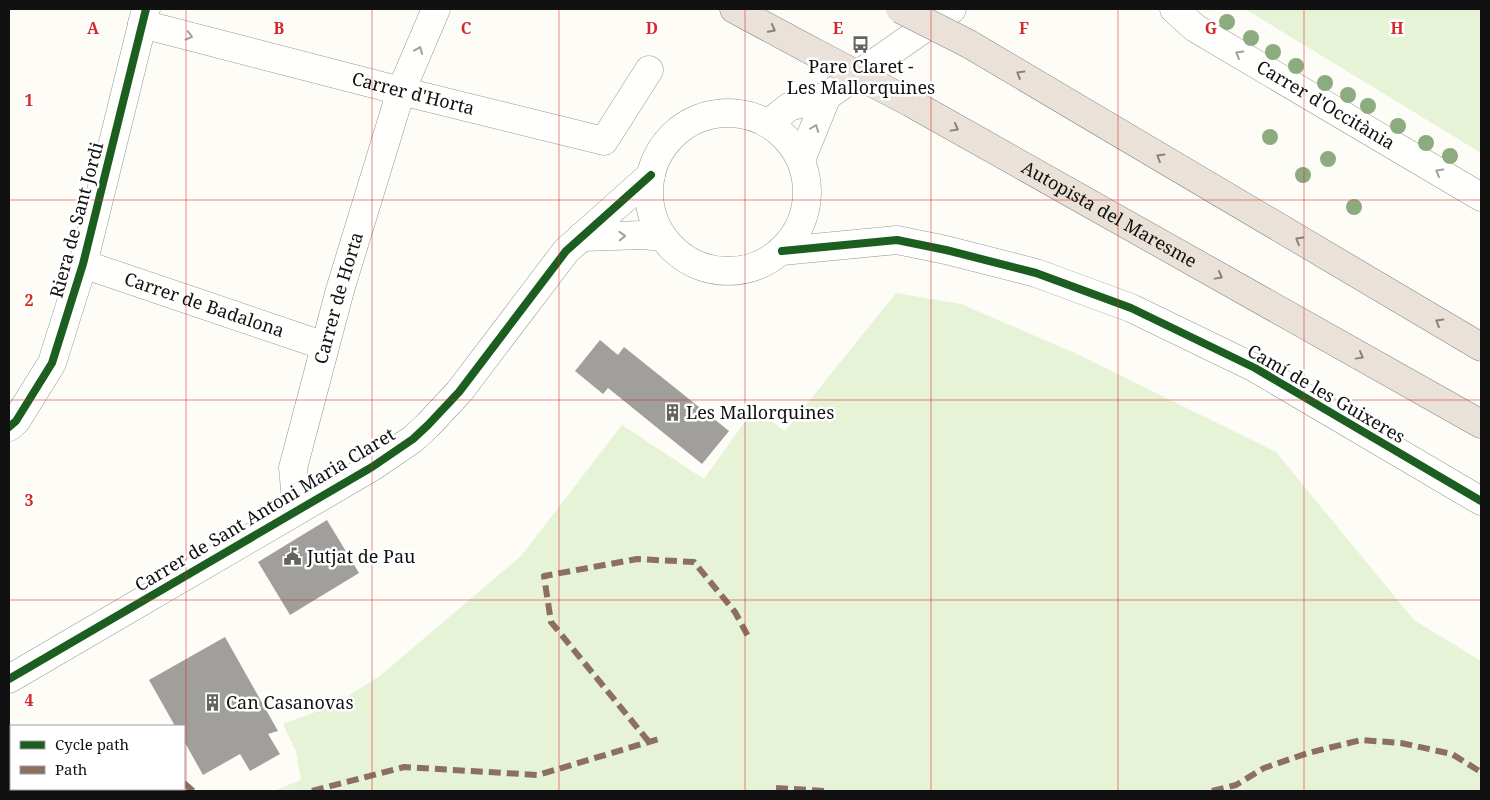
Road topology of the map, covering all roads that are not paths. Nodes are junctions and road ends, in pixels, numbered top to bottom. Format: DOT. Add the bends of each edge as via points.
graph roads {
  1 [pos="436,9"];
  2 [pos="734,9"];
  3 [pos="900,9"];
  4 [pos="952,9"];
  5 [pos="1174,9"];
  6 [pos="144,16"];
  7 [pos="649,70"];
  8 [pos="402,91"];
  9 [pos="827,96"];
  10 [pos="769,123"];
  11 [pos="801,160"];
  12 [pos="650,175"];
  13 [pos="1481,197"];
  14 [pos="582,237"];
  15 [pos="662,237"];
  16 [pos="782,251"];
  17 [pos="83,264"];
  18 [pos="325,346"];
  19 [pos="1481,347"];
  20 [pos="1481,424"];
  21 [pos="9,427"];
  22 [pos="1481,501"];
  23 [pos="297,510"];
  24 [pos="9,680"];
  8 -- 1 [label="street, Carrer de Horta, one-way"];
  2 -- 20 [label="highway, Autopista del Maresme, one-way, bridge" via="913,104"];
  19 -- 3 [label="highway, one-way, bridge" via="968,44"];
  4 -- 9 [label="street"];
  13 -- 5 [label="street, Carrer d'Occitània, one-way" via="1195,28"];
  6 -- 8 [label="street, Carrer d'Horta, one-way"];
  6 -- 17 [label="street, Riera de Sant Jordi"];
  7 -- 8 [label="street, Carrer d'Horta" via="604,141"];
  8 -- 18 [label="street, Carrer de Horta"];
  9 -- 10 [label="street" via="789,107"];
  11 -- 9 [label="street, one-way"];
  10 -- 11 [label="street" via="788,139"];
  10 -- 12 [label="street" via="745,114 720,113 696,119 675,132 659,152"];
  11 -- 16 [label="street" via="808,192 801,224"];
  12 -- 14 [label="street, Carrer de Sant Antoni Maria Claret"];
  12 -- 15 [label="street" via="650,207"];
  14 -- 15 [label="street, one-way"];
  14 -- 23 [label="street, Carrer de Sant Antoni Maria Claret" via="566,251 459,392 428,425 380,462"];
  15 -- 16 [label="street" via="687,260 719,272 753,268"];
  16 -- 22 [label="street, Camí de les Guixeres" via="897,240 1036,273 1131,308 1255,368"];
  17 -- 18 [label="street, Carrer de Badalona"];
  17 -- 21 [label="street, Riera de Sant Jordi" via="52,363"];
  18 -- 23 [label="street, Carrer de Horta" via="293,468"];
  23 -- 24 [label="street, Carrer de Sant Antoni Maria Claret"];
}
